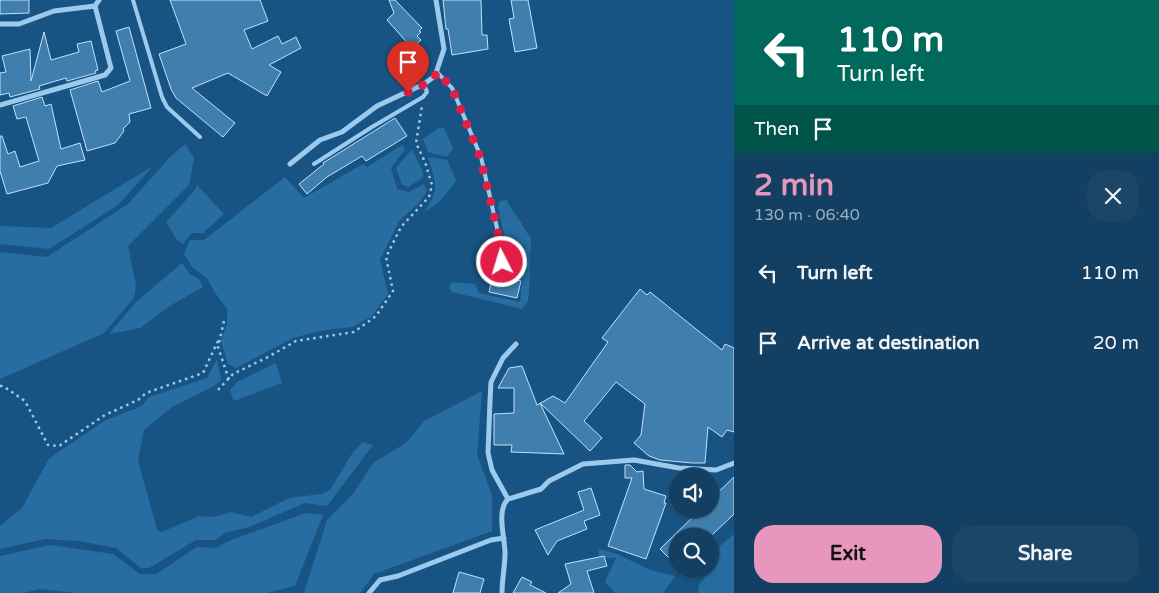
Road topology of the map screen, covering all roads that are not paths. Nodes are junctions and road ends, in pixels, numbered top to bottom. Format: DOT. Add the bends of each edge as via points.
graph roads {
  1 [pos="99,0"];
  2 [pos="133,0"];
  3 [pos="436,0"];
  4 [pos="95,6"];
  5 [pos="0,24"];
  6 [pos="437,72"];
  7 [pos="424,84"];
  8 [pos="0,105"];
  9 [pos="200,137"];
  10 [pos="290,164"];
  11 [pos="314,164"];
  12 [pos="502,262"];
  13 [pos="516,344"];
  14 [pos="734,464"];
  15 [pos="508,499"];
  16 [pos="504,538"];
  17 [pos="369,593"];
  18 [pos="502,593"];
  1 -- 4 [label="street"];
  2 -- 9 [label="lane" via="162,97 167,107"];
  3 -- 6 [label="street" via="444,49"];
  4 -- 5 [label="street" via="54,12 19,24"];
  4 -- 8 [label="street" via="111,68 105,75"];
  6 -- 7 [label="street"];
  6 -- 12 [label="lane" via="452,88 480,157"];
  7 -- 10 [label="street" via="377,106 342,132 320,140"];
  7 -- 11 [label="lane" via="427,92 423,97"];
  13 -- 15 [label="street" via="503,358 491,382 490,401 488,452 492,470"];
  14 -- 15 [label="street" via="716,470 678,468 634,460 583,464 555,477 541,489"];
  15 -- 16 [label="street" via="502,520"];
  16 -- 17 [label="street" via="380,580"];
  16 -- 18 [label="street"];
}
